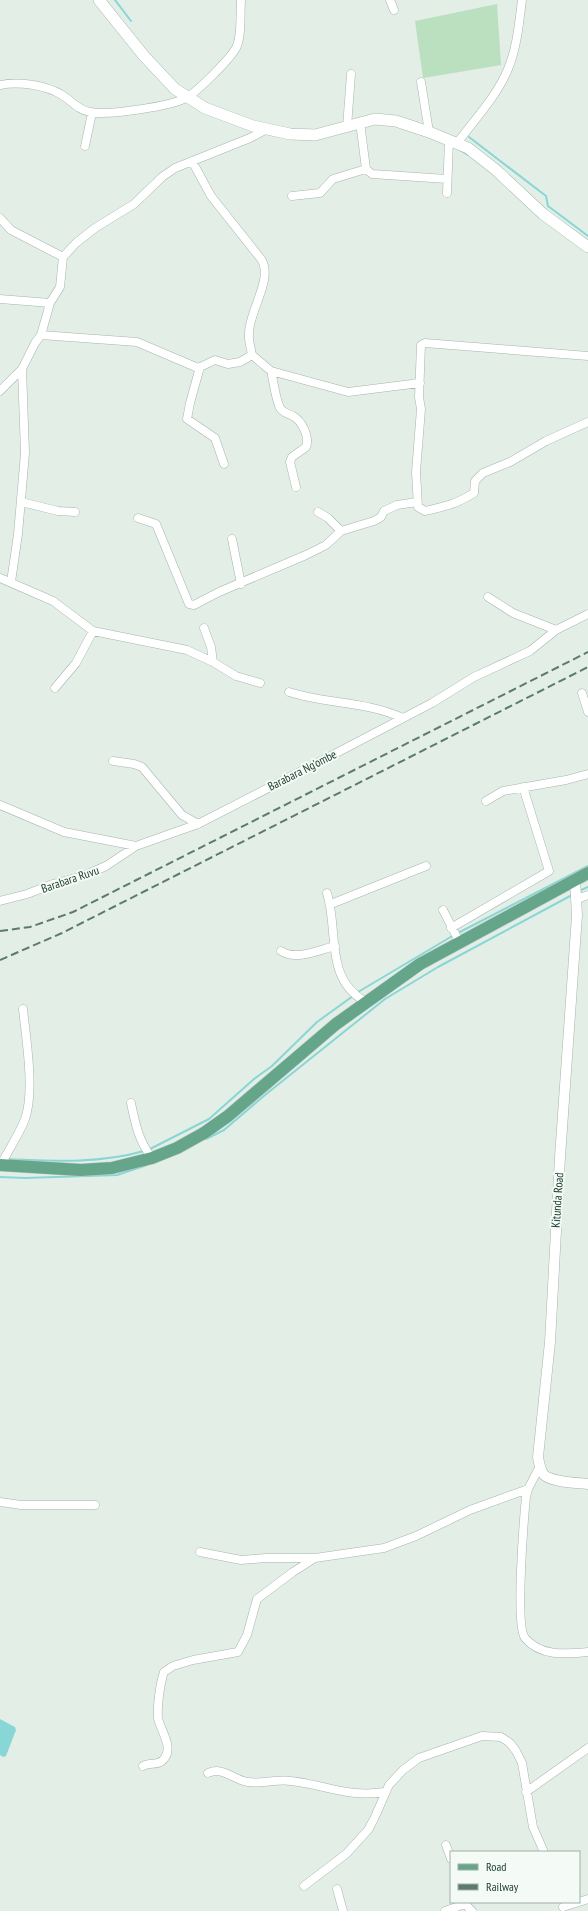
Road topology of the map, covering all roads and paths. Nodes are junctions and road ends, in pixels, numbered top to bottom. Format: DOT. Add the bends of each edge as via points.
graph roads {
  1 [pos="99,0"];
  2 [pos="241,0"];
  3 [pos="390,0"];
  4 [pos="522,0"];
  5 [pos="394,10"];
  6 [pos="351,74"];
  7 [pos="421,82"];
  8 [pos="0,85"];
  9 [pos="186,98"];
  10 [pos="92,113"];
  11 [pos="360,122"];
  12 [pos="347,127"];
  13 [pos="267,129"];
  14 [pos="429,132"];
  15 [pos="453,141"];
  16 [pos="85,146"];
  17 [pos="192,161"];
  18 [pos="366,169"];
  19 [pos="447,178"];
  20 [pos="447,193"];
  21 [pos="292,196"];
  22 [pos="0,218"];
  23 [pos="588,247"];
  24 [pos="63,257"];
  25 [pos="0,299"];
  26 [pos="50,304"];
  27 [pos="41,335"];
  28 [pos="252,355"];
  29 [pos="588,356"];
  30 [pos="200,367"];
  31 [pos="22,369"];
  32 [pos="271,371"];
  33 [pos="420,384"];
  34 [pos="0,391"];
  35 [pos="588,422"];
  36 [pos="224,464"];
  37 [pos="296,487"];
  38 [pos="21,502"];
  39 [pos="417,502"];
  40 [pos="75,512"];
  41 [pos="318,512"];
  42 [pos="138,518"];
  43 [pos="341,531"];
  44 [pos="232,539"];
  45 [pos="0,578"];
  46 [pos="11,582"];
  47 [pos="241,584"];
  48 [pos="488,597"];
  49 [pos="588,614"];
  50 [pos="204,628"];
  51 [pos="556,630"];
  52 [pos="93,631"];
  53 [pos="213,662"];
  54 [pos="260,683"];
  55 [pos="55,688"];
  56 [pos="288,692"];
  57 [pos="582,693"];
  58 [pos="588,712"];
  59 [pos="403,718"];
  60 [pos="113,761"];
  61 [pos="588,774"];
  62 [pos="523,788"];
  63 [pos="486,801"];
  64 [pos="0,805"];
  65 [pos="198,824"];
  66 [pos="136,846"];
  67 [pos="426,866"];
  68 [pos="588,873"];
  69 [pos="575,879"];
  70 [pos="327,893"];
  71 [pos="588,895"];
  72 [pos="577,899"];
  73 [pos="0,901"];
  74 [pos="331,904"];
  75 [pos="443,910"];
  76 [pos="452,928"];
  77 [pos="460,943"];
  78 [pos="335,946"];
  79 [pos="281,951"];
  80 [pos="366,1002"];
  81 [pos="23,1009"];
  82 [pos="131,1103"];
  83 [pos="152,1158"];
  84 [pos="0,1165"];
  85 [pos="540,1466"];
  86 [pos="588,1484"];
  87 [pos="528,1489"];
  88 [pos="0,1502"];
  89 [pos="95,1505"];
  90 [pos="200,1552"];
  91 [pos="315,1558"];
  92 [pos="588,1652"];
  93 [pos="588,1748"];
  94 [pos="143,1766"];
  95 [pos="208,1773"];
  96 [pos="385,1792"];
  97 [pos="526,1792"];
  98 [pos="446,1845"];
  99 [pos="544,1851"];
  100 [pos="450,1856"];
  101 [pos="304,1886"];
  102 [pos="337,1889"];
  103 [pos="465,1903"];
  104 [pos="576,1903"];
  105 [pos="563,1907"];
  106 [pos="343,1911"];
  107 [pos="446,1911"];
  108 [pos="472,1911"];
  1 -- 9 [label="main road" via="144,56"];
  2 -- 9 [label="street" via="236,48 208,79"];
  3 -- 5 [label="street"];
  4 -- 15 [label="street" via="509,68 494,95"];
  6 -- 12 [label="street"];
  7 -- 14 [label="street"];
  8 -- 10 [label="street" via="17,82 48,90 61,94 80,109"];
  9 -- 10 [label="street" via="144,108"];
  9 -- 13 [label="main road" via="225,117"];
  10 -- 16 [label="street"];
  11 -- 12 [label="main road"];
  11 -- 14 [label="main road" via="385,119"];
  11 -- 18 [label="street"];
  12 -- 13 [label="main road" via="315,135"];
  13 -- 17 [label="street"];
  14 -- 15 [label="main road"];
  15 -- 19 [label="street"];
  15 -- 23 [label="main road" via="468,148 543,214"];
  17 -- 24 [label="street" via="162,176 134,204 96,228"];
  17 -- 28 [label="street" via="211,196 261,259 265,268 264,282 250,322"];
  18 -- 19 [label="street" via="372,174"];
  18 -- 21 [label="street" via="333,179 320,193"];
  19 -- 20 [label="street"];
  22 -- 24 [label="street" via="11,230"];
  24 -- 26 [label="street" via="60,287"];
  25 -- 26 [label="street"];
  26 -- 27 [label="street"];
  27 -- 30 [label="street" via="137,342 193,367"];
  27 -- 31 [label="street"];
  28 -- 30 [label="street" via="240,362 228,364 215,360"];
  28 -- 32 [label="street"];
  29 -- 33 [label="street" via="425,343 421,345"];
  30 -- 36 [label="street" via="187,419 215,438"];
  31 -- 34 [label="street"];
  31 -- 38 [label="street" via="25,453"];
  32 -- 33 [label="street" via="348,392"];
  32 -- 37 [label="street" via="280,407 284,413 295,417 300,423 307,440 306,446 292,457 290,462"];
  33 -- 39 [label="street"];
  35 -- 39 [label="street" via="483,473 475,481 474,493 460,501 447,507 425,511 420,510"];
  38 -- 40 [label="street" via="58,511"];
  38 -- 46 [label="street"];
  39 -- 43 [label="street" via="397,506 384,511 381,517"];
  41 -- 43 [label="street"];
  42 -- 47 [label="street" via="156,524 189,604 194,606 219,592"];
  43 -- 47 [label="street" via="326,545"];
  44 -- 47 [label="street"];
  45 -- 46 [label="street"];
  46 -- 52 [label="street" via="53,601"];
  48 -- 51 [label="street" via="513,613"];
  49 -- 51 [label="street, Barabara Ng'ombe"];
  50 -- 53 [label="street"];
  51 -- 59 [label="street, Barabara Ng'ombe" via="530,652 474,676"];
  52 -- 53 [label="street" via="180,648"];
  52 -- 55 [label="street" via="76,663"];
  53 -- 54 [label="street" via="236,676"];
  56 -- 59 [label="street" via="372,707"];
  57 -- 58 [label="street"];
  59 -- 65 [label="street, Barabara Ng'ombe"];
  60 -- 65 [label="street" via="142,767 182,815"];
  61 -- 62 [label="street"];
  62 -- 63 [label="street" via="503,791"];
  62 -- 76 [label="street" via="549,871"];
  64 -- 66 [label="street" via="64,832"];
  65 -- 66 [label="street, Barabara Ng'ombe"];
  66 -- 73 [label="street, Barabara Ruvu" via="106,866 83,876"];
  67 -- 74 [label="street"];
  68 -- 69 [label="main road"];
  69 -- 72 [label="street, Kitunda Road"];
  69 -- 77 [label="main road"];
  70 -- 74 [label="street"];
  71 -- 72 [label="street"];
  72 -- 85 [label="street, Kitunda Road" via="550,1342 538,1457"];
  74 -- 78 [label="street"];
  75 -- 76 [label="street"];
  76 -- 77 [label="street"];
  77 -- 80 [label="main road" via="420,964"];
  78 -- 79 [label="street" via="297,956"];
  78 -- 80 [label="street" via="340,977 354,995"];
  80 -- 83 [label="main road" via="222,1120 204,1133"];
  81 -- 84 [label="street" via="28,1065 28,1107"];
  82 -- 83 [label="street" via="136,1129"];
  83 -- 84 [label="main road" via="112,1168 81,1170"];
  85 -- 86 [label="street" via="544,1474 550,1478"];
  85 -- 87 [label="street"];
  87 -- 91 [label="street" via="470,1510 384,1548"];
  87 -- 92 [label="street" via="524,1520 522,1632 531,1644 549,1652"];
  88 -- 89 [label="street" via="21,1505"];
  90 -- 91 [label="street" via="241,1560"];
  91 -- 94 [label="street" via="257,1599 247,1635 238,1652 193,1660 173,1666 164,1672 158,1719 167,1753 158,1763"];
  93 -- 97 [label="street"];
  95 -- 96 [label="street" via="218,1770 243,1781 290,1781 359,1795"];
  96 -- 97 [label="street" via="393,1779 419,1758 482,1736 492,1736 501,1737 516,1751 522,1764"];
  96 -- 101 [label="street" via="368,1830 346,1854"];
  97 -- 99 [label="street" via="533,1827"];
  98 -- 100 [label="street"];
  102 -- 106 [label="street"];
  103 -- 107 [label="street"];
  103 -- 108 [label="street"];
  104 -- 105 [label="street"];
}
